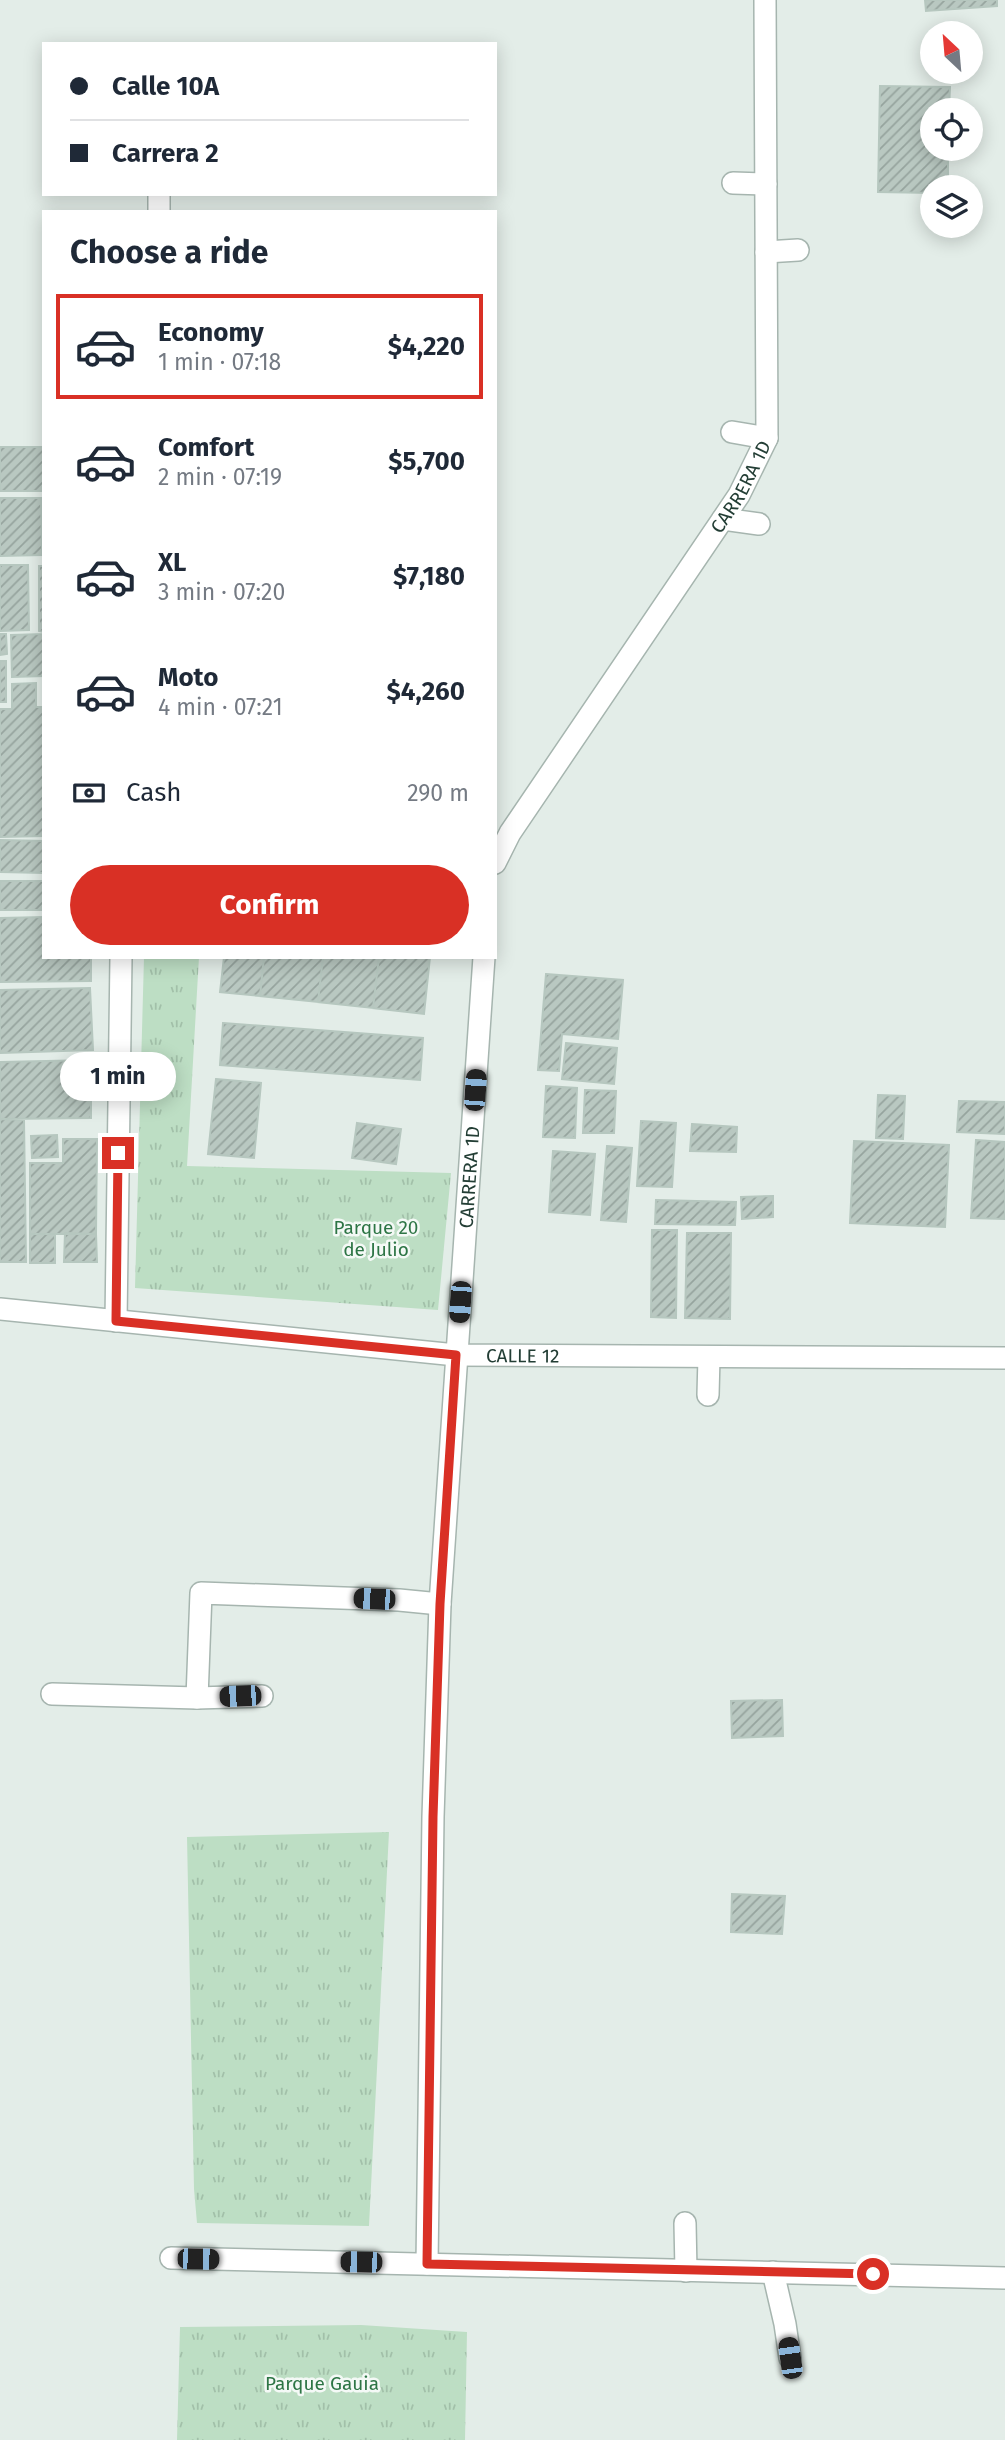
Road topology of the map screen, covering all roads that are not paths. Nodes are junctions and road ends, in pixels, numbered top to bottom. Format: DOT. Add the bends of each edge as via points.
graph roads {
  1 [pos="765,0"];
  2 [pos="733,183"];
  3 [pos="766,184"];
  4 [pos="798,250"];
  5 [pos="766,251"];
  6 [pos="732,432"];
  7 [pos="766,438"];
  8 [pos="723,519"];
  9 [pos="759,524"];
  10 [pos="497,859"];
  11 [pos="121,959"];
  12 [pos="484,959"];
  13 [pos="0,1309"];
  14 [pos="116,1321"];
  15 [pos="456,1355"];
  16 [pos="709,1357"];
  17 [pos="1005,1358"];
  18 [pos="708,1395"];
  19 [pos="440,1604"];
  20 [pos="52,1694"];
  21 [pos="262,1696"];
  22 [pos="197,1698"];
  23 [pos="685,2223"];
  24 [pos="171,2258"];
  25 [pos="427,2264"];
  26 [pos="686,2271"];
  27 [pos="773,2272"];
  28 [pos="1005,2278"];
  29 [pos="790,2358"];
  1 -- 3 [label="street, CARRERA 1D"];
  2 -- 3 [label="street"];
  3 -- 5 [label="street, CARRERA 1D"];
  4 -- 5 [label="street"];
  5 -- 7 [label="street, CARRERA 1D"];
  6 -- 7 [label="street"];
  7 -- 8 [label="street, CARRERA 1D"];
  8 -- 9 [label="street"];
  8 -- 10 [label="street, CARRERA 1D" via="510,833"];
  11 -- 14 [label="street"];
  12 -- 15 [label="street, CARRERA 1D"];
  13 -- 14 [label="street, CALLE 12"];
  14 -- 15 [label="street, CALLE 12"];
  15 -- 16 [label="street, CALLE 12"];
  15 -- 19 [label="street, CARRERA 1D"];
  16 -- 17 [label="street, CALLE 12"];
  16 -- 18 [label="street"];
  19 -- 22 [label="street" via="201,1592"];
  19 -- 25 [label="street, CARRERA 1D"];
  20 -- 22 [label="street"];
  21 -- 22 [label="street"];
  23 -- 26 [label="street"];
  24 -- 25 [label="street"];
  25 -- 26 [label="street"];
  26 -- 27 [label="street"];
  27 -- 28 [label="street"];
  27 -- 29 [label="street"];
}
